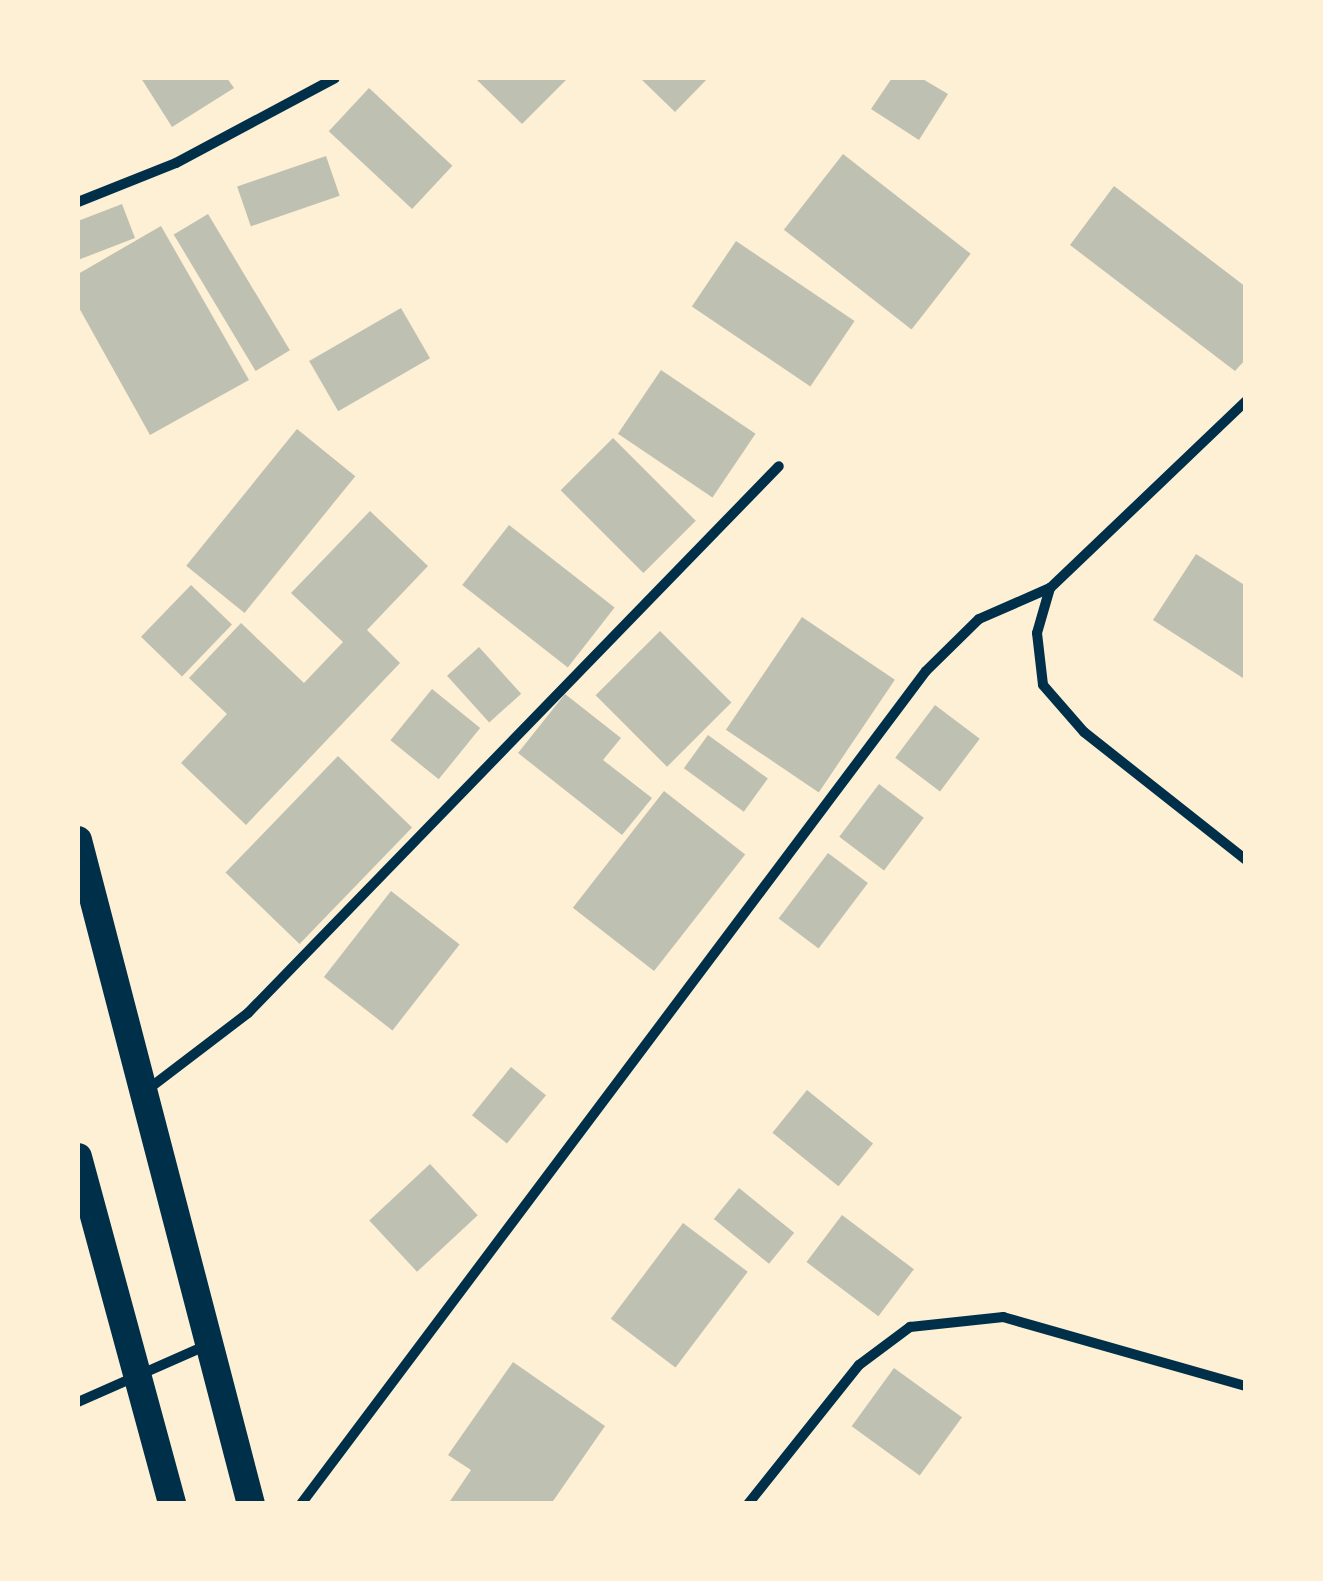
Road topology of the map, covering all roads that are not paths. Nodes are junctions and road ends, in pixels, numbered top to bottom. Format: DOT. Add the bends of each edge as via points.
graph roads {
  1 [pos="335,78"];
  2 [pos="78,202"];
  3 [pos="1246,401"];
  4 [pos="778,466"];
  5 [pos="1050,588"];
  6 [pos="78,840"];
  7 [pos="1246,860"];
  8 [pos="144,1091"];
  9 [pos="78,1157"];
  10 [pos="210,1343"];
  11 [pos="138,1382"];
  12 [pos="1246,1386"];
  13 [pos="78,1402"];
  14 [pos="172,1504"];
  15 [pos="251,1504"];
  16 [pos="302,1504"];
  17 [pos="748,1504"];
  1 -- 2 [label="street" via="176,163"];
  3 -- 5 [label="street"];
  4 -- 8 [label="street" via="248,1013"];
  5 -- 7 [label="street" via="1037,632 1043,685 1084,732"];
  5 -- 16 [label="street" via="979,620 926,670"];
  6 -- 8 [label="highway"];
  8 -- 10 [label="highway"];
  9 -- 11 [label="highway"];
  10 -- 11 [label="street"];
  10 -- 15 [label="highway"];
  11 -- 13 [label="street"];
  11 -- 14 [label="highway"];
  12 -- 17 [label="street" via="1002,1317 910,1326 859,1365"];
}
